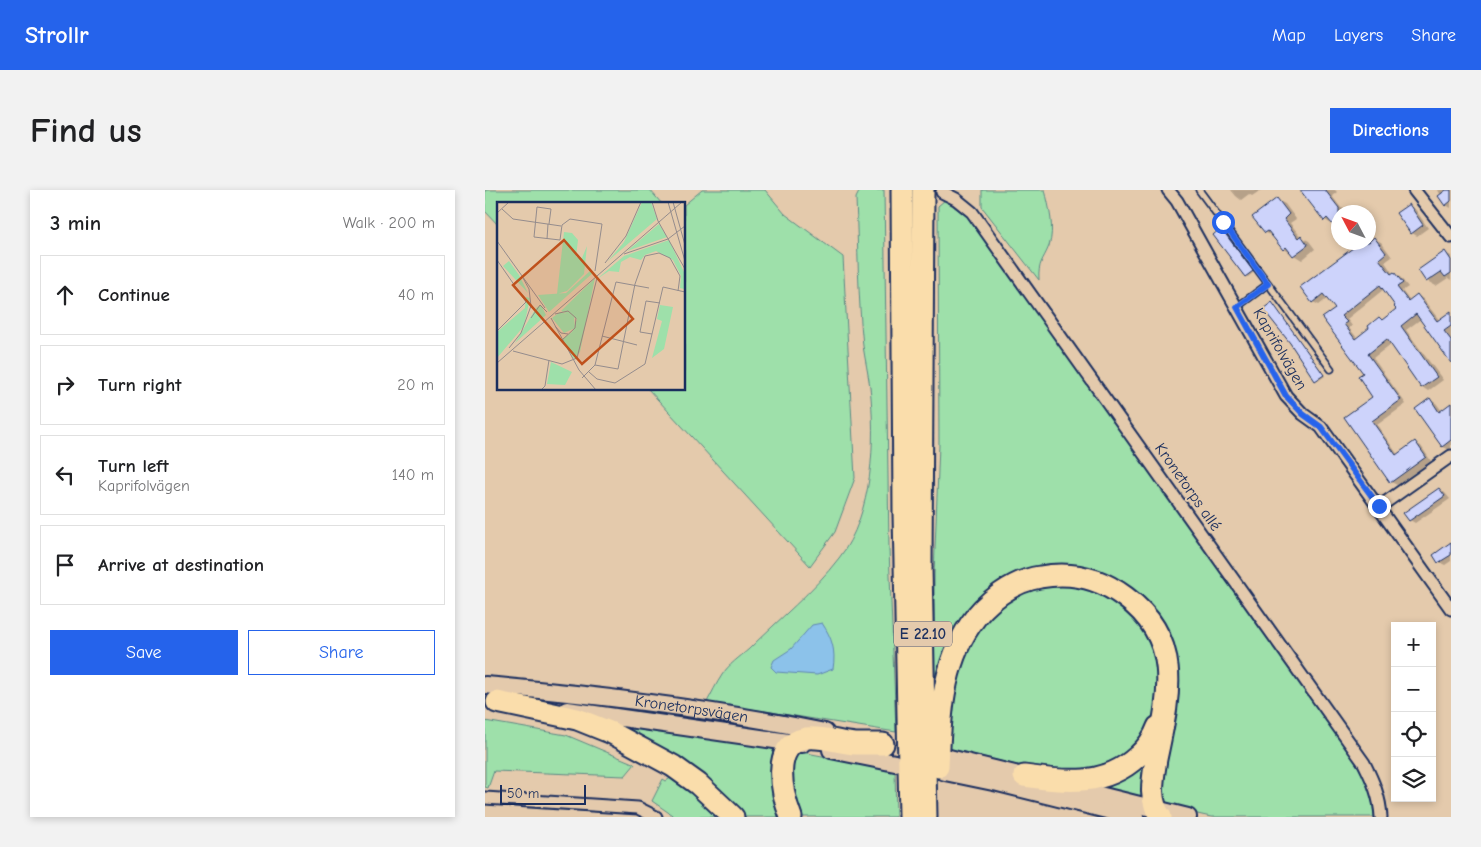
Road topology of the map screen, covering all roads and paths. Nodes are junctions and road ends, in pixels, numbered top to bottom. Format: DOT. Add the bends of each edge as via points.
graph roads {
  1 [pos="1169,190"];
  2 [pos="1199,190"];
  3 [pos="1414,190"];
  4 [pos="933,191"];
  5 [pos="901,195"];
  6 [pos="1451,237"];
  7 [pos="1268,284"];
  8 [pos="1237,307"];
  9 [pos="1331,369"];
  10 [pos="1451,456"];
  11 [pos="1379,506"];
  12 [pos="1451,609"];
  13 [pos="485,685"];
  14 [pos="491,702"];
  15 [pos="1164,713"];
  16 [pos="795,743"];
  17 [pos="889,745"];
  18 [pos="895,763"];
  19 [pos="1024,776"];
  20 [pos="485,798"];
  21 [pos="1158,813"];
  22 [pos="656,817"];
  23 [pos="733,817"];
  24 [pos="791,817"];
  25 [pos="910,817"];
  26 [pos="926,817"];
  27 [pos="934,817"];
  28 [pos="1135,817"];
  29 [pos="1188,817"];
  30 [pos="1381,817"];
  1 -- 8 [label="street, Kaprifolvägen"];
  2 -- 7 [label="lane"];
  3 -- 6 [label="street"];
  4 -- 26 [label="highway, E 22.10" via="921,568"];
  4 -- 30 [label="street, Kronetorps allé" via="956,199 973,212 1363,764 1374,782"];
  5 -- 25 [label="highway, E 22.10"];
  7 -- 8 [label="lane"];
  7 -- 9 [label="lane"];
  8 -- 11 [label="street, Kaprifolvägen" via="1286,396 1321,427"];
  10 -- 11 [label="street"];
  11 -- 12 [label="street, Kaprifolvägen"];
  13 -- 17 [label="main road, Kronetorpsvägen" via="680,707"];
  14 -- 16 [label="main road, Kronetorpsvägen" via="589,712"];
  14 -- 23 [label="highway" via="577,719 612,733 673,766"];
  15 -- 19 [label="highway" via="1155,737 1144,751 1112,774 1093,780 1072,781"];
  15 -- 21 [label="highway" via="1153,777 1152,796"];
  15 -- 27 [label="highway" via="1169,666 1154,626 1138,606 1100,581 1079,575 1055,574 1016,584 986,606 958,645 947,682 940,725"];
  16 -- 17 [label="highway" via="805,738 821,738"];
  16 -- 18 [label="main road, Kronetorpsvägen"];
  16 -- 24 [label="highway" via="786,751 781,771"];
  19 -- 21 [label="main road"];
  19 -- 28 [label="main road" via="945,765 998,783"];
  20 -- 22 [label="street" via="638,808"];
  21 -- 29 [label="main road"];
}
